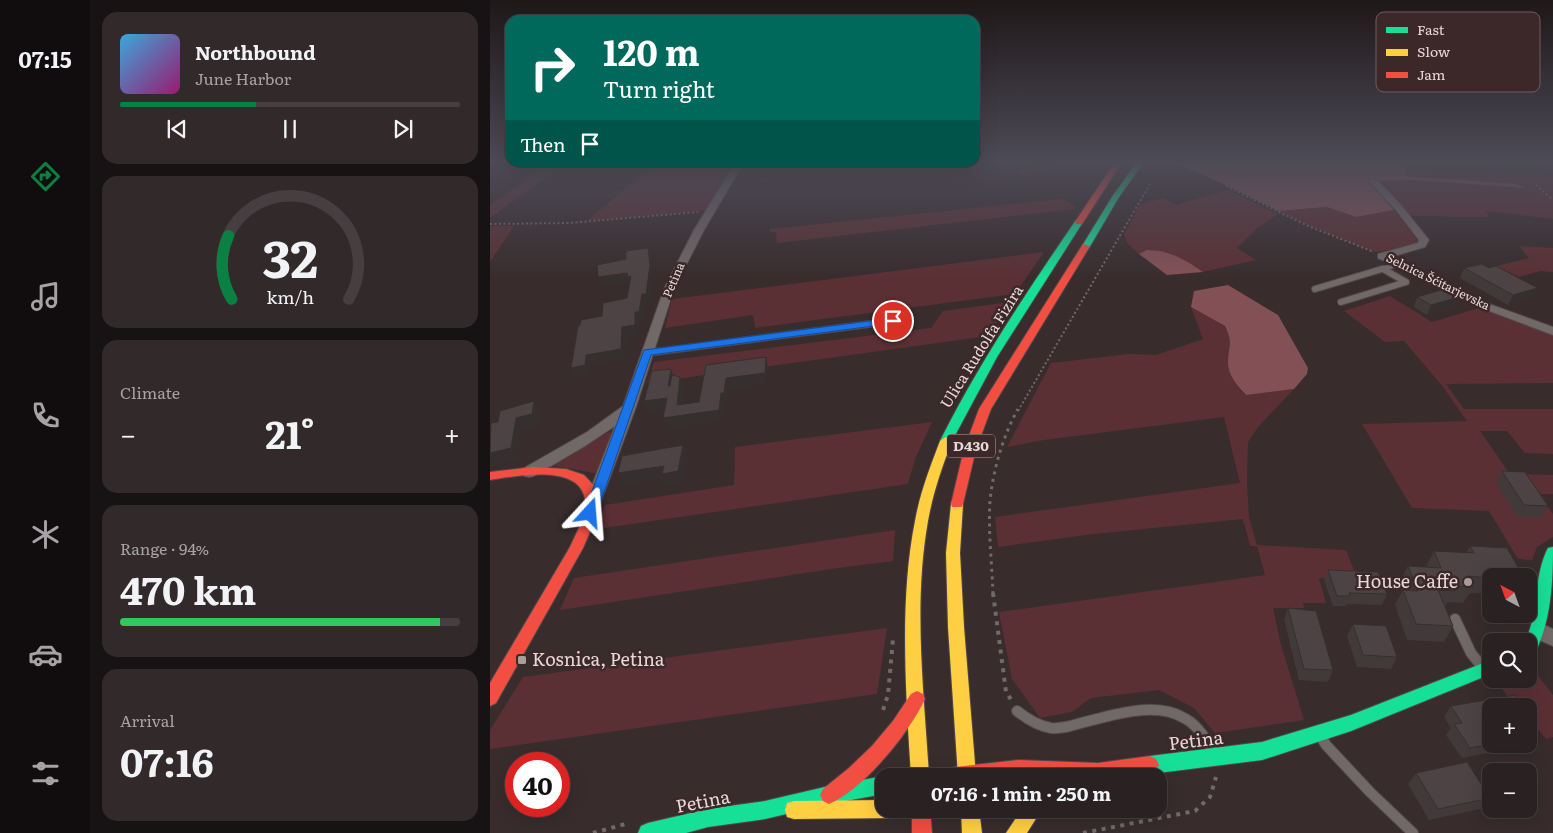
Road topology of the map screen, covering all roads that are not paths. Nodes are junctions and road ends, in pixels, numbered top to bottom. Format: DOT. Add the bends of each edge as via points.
graph roads {
  1 [pos="716,201"];
  2 [pos="1093,201"];
  3 [pos="1114,201"];
  4 [pos="1392,201"];
  5 [pos="1400,264"];
  6 [pos="1383,269"];
  7 [pos="1315,289"];
  8 [pos="1341,302"];
  9 [pos="893,321"];
  10 [pos="1553,331"];
  11 [pos="647,353"];
  12 [pos="629,407"];
  13 [pos="529,472"];
  14 [pos="490,476"];
  15 [pos="593,503"];
  16 [pos="1553,552"];
  17 [pos="1455,619"];
  18 [pos="1547,635"];
  19 [pos="1482,663"];
  20 [pos="1482,671"];
  21 [pos="490,698"];
  22 [pos="917,699"];
  23 [pos="1017,711"];
  24 [pos="1319,733"];
  25 [pos="1216,758"];
  26 [pos="920,768"];
  27 [pos="963,768"];
  28 [pos="1132,768"];
  29 [pos="875,786"];
  30 [pos="829,794"];
  31 [pos="765,810"];
  32 [pos="875,810"];
  33 [pos="921,818"];
  34 [pos="971,818"];
  35 [pos="1027,818"];
  36 [pos="648,833"];
  37 [pos="922,833"];
  38 [pos="972,833"];
  39 [pos="1016,833"];
  40 [pos="1414,833"];
  1 -- 11 [label="street, Petina" via="683,258"];
  2 -- 22 [label="main road, Ulica Rudolfa Fizira / D430" via="982,370 949,430 922,517 918,546"];
  3 -- 27 [label="main road, D430" via="985,409 970,449 957,503 953,554"];
  4 -- 5 [label="street, Selnica Šćitarjevska" via="1424,240 1422,246 1382,256"];
  5 -- 6 [label="lane"];
  5 -- 10 [label="street, Selnica Šćitarjevska" via="1498,311"];
  6 -- 7 [label="lane"];
  6 -- 8 [label="lane" via="1406,282"];
  9 -- 11 [label="lane"];
  11 -- 12 [label="street, Petina"];
  12 -- 13 [label="street" via="583,443"];
  12 -- 15 [label="street, Petina"];
  13 -- 14 [label="main road"];
  13 -- 15 [label="main road" via="558,472 573,476 589,487"];
  15 -- 21 [label="main road, Petina" via="564,568"];
  16 -- 18 [label="main road" via="1544,568"];
  17 -- 19 [label="lane" via="1471,653"];
  20 -- 24 [label="main road"];
  22 -- 26 [label="main road, Ulica Rudolfa Fizira / D430"];
  22 -- 30 [label="main road" via="895,734 865,767"];
  23 -- 25 [label="lane" via="1029,721 1055,728 1151,709 1176,712 1197,725"];
  24 -- 25 [label="main road, Petina" via="1262,751"];
  24 -- 40 [label="lane" via="1364,786"];
  25 -- 28 [label="main road, Petina"];
  29 -- 30 [label="main road, Petina"];
  30 -- 31 [label="main road, Petina"];
  31 -- 32 [label="main road, Petina"];
  31 -- 36 [label="main road, Petina" via="708,818"];
  33 -- 37 [label="main road"];
  34 -- 38 [label="main road"];
  35 -- 39 [label="main road"];
}
